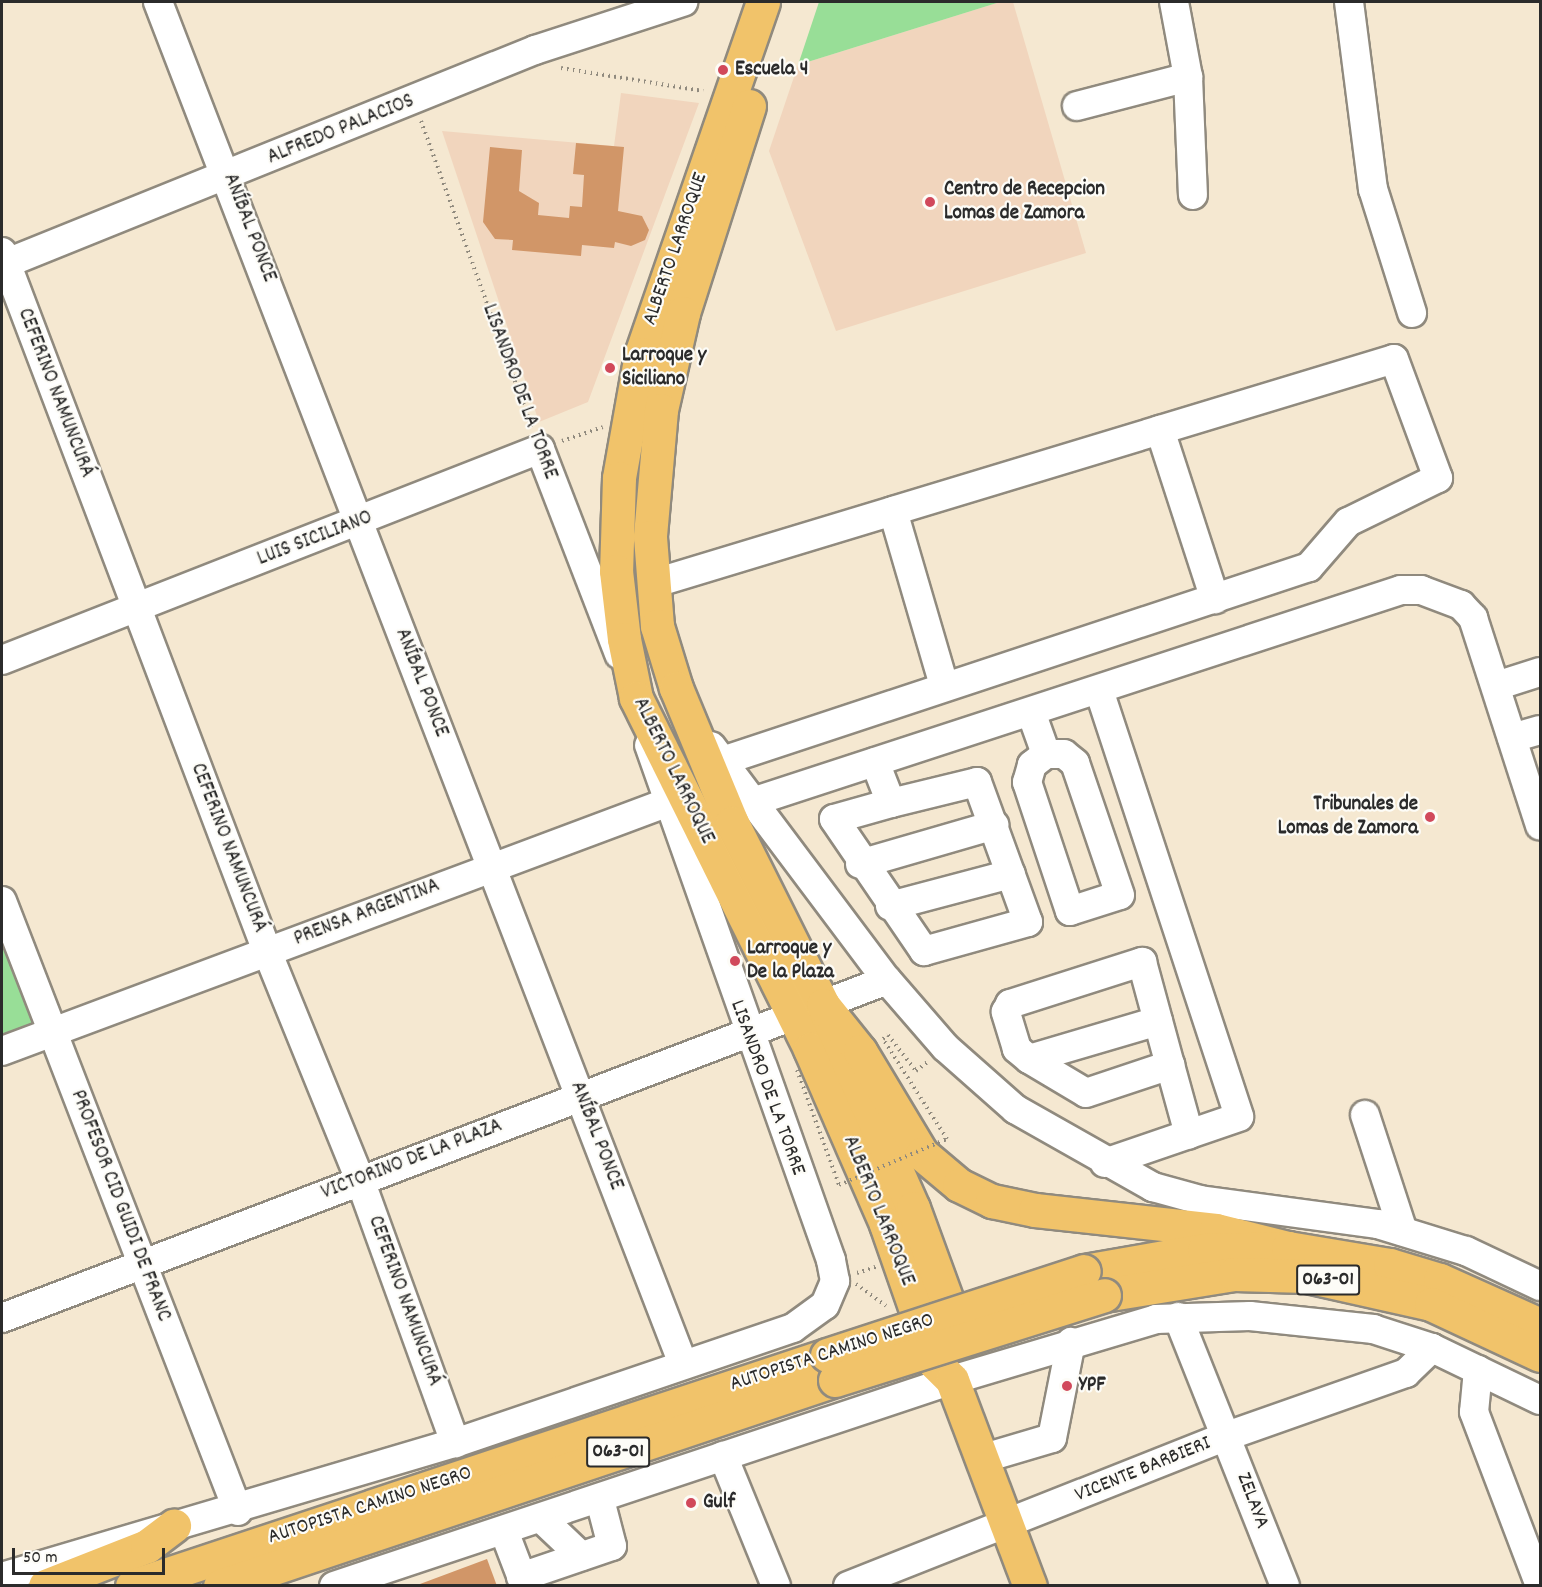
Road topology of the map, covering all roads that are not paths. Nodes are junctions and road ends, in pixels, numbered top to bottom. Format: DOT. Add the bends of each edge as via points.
graph roads {
  1 [pos="158,2"];
  2 [pos="683,2"];
  3 [pos="763,2"];
  4 [pos="779,2"];
  5 [pos="1174,2"];
  6 [pos="1349,2"];
  7 [pos="1188,77"];
  8 [pos="1077,106"];
  9 [pos="229,176"];
  10 [pos="1193,195"];
  11 [pos="3,260"];
  12 [pos="1412,313"];
  13 [pos="1160,430"];
  14 [pos="540,449"];
  15 [pos="893,511"];
  16 [pos="359,523"];
  17 [pos="652,584"];
  18 [pos="1215,599"];
  19 [pos="136,607"];
  20 [pos="2,660"];
  21 [pos="1540,672"];
  22 [pos="944,685"];
  23 [pos="1496,686"];
  24 [pos="634,689"];
  25 [pos="1099,690"];
  26 [pos="1031,712"];
  27 [pos="687,715"];
  28 [pos="1540,730"];
  29 [pos="1512,738"];
  30 [pos="1046,754"];
  31 [pos="722,761"];
  32 [pos="875,762"];
  33 [pos="752,802"];
  34 [pos="666,803"];
  35 [pos="891,803"];
  36 [pos="994,825"];
  37 [pos="1540,825"];
  38 [pos="860,864"];
  39 [pos="493,866"];
  40 [pos="1011,874"];
  41 [pos="2,901"];
  42 [pos="890,906"];
  43 [pos="267,951"];
  44 [pos="887,980"];
  45 [pos="809,1010"];
  46 [pos="1158,1022"];
  47 [pos="52,1032"];
  48 [pos="747,1033"];
  49 [pos="2,1051"];
  50 [pos="1029,1059"];
  51 [pos="1170,1065"];
  52 [pos="580,1095"];
  53 [pos="1365,1114"];
  54 [pos="1189,1134"];
  55 [pos="1105,1164"];
  56 [pos="360,1180"];
  57 [pos="1403,1231"];
  58 [pos="1288,1248"];
  59 [pos="142,1263"];
  60 [pos="1094,1283"];
  61 [pos="1540,1286"];
  62 [pos="1178,1317"];
  63 [pos="2,1318"];
  64 [pos="1540,1325"];
  65 [pos="1071,1342"];
  66 [pos="1432,1348"];
  67 [pos="1540,1355"];
  68 [pos="683,1364"];
  69 [pos="831,1367"];
  70 [pos="1478,1370"];
  71 [pos="952,1380"];
  72 [pos="1540,1400"];
  73 [pos="1227,1436"];
  74 [pos="455,1443"];
  75 [pos="723,1456"];
  76 [pos="981,1459"];
  77 [pos="600,1500"];
  78 [pos="238,1511"];
  79 [pos="542,1519"];
  80 [pos="1006,1525"];
  81 [pos="174,1526"];
  82 [pos="504,1531"];
  83 [pos="581,1557"];
  84 [pos="3,1571"];
  85 [pos="523,1581"];
  86 [pos="45,1586"];
  87 [pos="132,1586"];
  88 [pos="220,1586"];
  89 [pos="334,1586"];
  90 [pos="776,1586"];
  91 [pos="848,1586"];
  92 [pos="1030,1586"];
  93 [pos="1284,1586"];
  94 [pos="1540,1586"];
  1 -- 9 [label="street, ANÍBAL PONCE"];
  2 -- 9 [label="street, ALFREDO PALACIOS" via="535,50"];
  3 -- 24 [label="main road, ALBERTO LARROQUE" via="658,294 628,418 616,530"];
  4 -- 17 [label="main road, ALBERTO LARROQUE" via="670,357 651,477"];
  5 -- 7 [label="street"];
  6 -- 12 [label="street" via="1373,189"];
  7 -- 8 [label="street"];
  7 -- 10 [label="street"];
  9 -- 11 [label="street, ALFREDO PALACIOS"];
  9 -- 16 [label="street, ANÍBAL PONCE"];
  11 -- 19 [label="street, CEFERINO NAMUNCURÁ"];
  13 -- 15 [label="street"];
  13 -- 18 [label="street"];
  13 -- 18 [label="street" via="1394,359 1438,478 1348,522 1309,567"];
  14 -- 16 [label="street, LUIS SICILIANO"];
  14 -- 24 [label="street, LISANDRO DE LA TORRE"];
  15 -- 17 [label="street"];
  15 -- 22 [label="street"];
  16 -- 19 [label="street, LUIS SICILIANO"];
  16 -- 39 [label="street, ANÍBAL PONCE"];
  17 -- 27 [label="main road, ALBERTO LARROQUE" via="657,626"];
  18 -- 22 [label="street"];
  19 -- 20 [label="street, LUIS SICILIANO"];
  19 -- 43 [label="street, CEFERINO NAMUNCURÁ"];
  21 -- 23 [label="street"];
  22 -- 31 [label="street"];
  23 -- 25 [label="street" via="1473,618 1461,605 1421,590 1401,590"];
  23 -- 29 [label="street"];
  24 -- 34 [label="street, LISANDRO DE LA TORRE"];
  24 -- 45 [label="main road, ALBERTO LARROQUE"];
  25 -- 26 [label="street"];
  25 -- 54 [label="street" via="1239,1117"];
  26 -- 30 [label="street"];
  26 -- 32 [label="street"];
  27 -- 31 [label="street"];
  27 -- 45 [label="main road, ALBERTO LARROQUE"];
  28 -- 29 [label="street"];
  29 -- 37 [label="street"];
  30 -- 30 [label="street" via="1032,765 1027,782 1070,911 1120,895 1075,763 1064,754"];
  31 -- 33 [label="street"];
  32 -- 33 [label="street"];
  32 -- 35 [label="street"];
  33 -- 44 [label="street"];
  34 -- 39 [label="street, PRENSA ARGENTINA"];
  34 -- 48 [label="street, LISANDRO DE LA TORRE"];
  35 -- 36 [label="street" via="969,780 977,782"];
  35 -- 38 [label="street" via="834,819"];
  36 -- 38 [label="street"];
  36 -- 40 [label="street"];
  38 -- 42 [label="street"];
  39 -- 43 [label="street, PRENSA ARGENTINA"];
  39 -- 52 [label="street, ANÍBAL PONCE"];
  40 -- 42 [label="street"];
  40 -- 42 [label="street" via="1028,922 924,951"];
  41 -- 47 [label="street, PROFESOR CID GUIDI DE FRANC"];
  43 -- 47 [label="street, PRENSA ARGENTINA"];
  43 -- 56 [label="street, CEFERINO NAMUNCURÁ"];
  44 -- 45 [label="street, VICTORINO DE LA PLAZA"];
  44 -- 55 [label="street" via="945,1047 1015,1109"];
  45 -- 48 [label="street, VICTORINO DE LA PLAZA"];
  45 -- 58 [label="main road" via="860,1051 922,1154 959,1185 992,1201 1035,1210 1216,1230"];
  45 -- 71 [label="main road, ALBERTO LARROQUE" via="934,1362"];
  45 -- 71 [label="main road, ALBERTO LARROQUE" via="946,1297 965,1351"];
  46 -- 50 [label="street"];
  46 -- 50 [label="street" via="1142,962 1010,1004 1006,1012 1017,1049"];
  46 -- 51 [label="street"];
  47 -- 49 [label="street, PRENSA ARGENTINA"];
  47 -- 59 [label="street, PROFESOR CID GUIDI DE FRANC"];
  48 -- 52 [label="street, VICTORINO DE LA PLAZA"];
  48 -- 68 [label="street, LISANDRO DE LA TORRE" via="831,1260 835,1281 825,1305 793,1328"];
  50 -- 51 [label="street" via="1086,1093"];
  51 -- 54 [label="street"];
  52 -- 56 [label="street, VICTORINO DE LA PLAZA"];
  52 -- 68 [label="street, ANÍBAL PONCE"];
  53 -- 57 [label="street"];
  54 -- 55 [label="street"];
  55 -- 57 [label="street" via="1184,1196"];
  56 -- 59 [label="street, VICTORINO DE LA PLAZA"];
  56 -- 74 [label="street, CEFERINO NAMUNCURÁ"];
  57 -- 61 [label="street" via="1466,1251"];
  58 -- 60 [label="main road, AUTOPISTA CAMINO NEGRO / 063-01" via="1204,1250"];
  58 -- 64 [label="main road, AUTOPISTA CAMINO NEGRO / 063-01" via="1390,1265 1440,1280"];
  59 -- 63 [label="street, VICTORINO DE LA PLAZA"];
  59 -- 78 [label="street, PROFESOR CID GUIDI DE FRANC"];
  60 -- 67 [label="main road, AUTOPISTA CAMINO NEGRO / 063-01" via="1234,1274 1306,1276 1431,1304"];
  60 -- 69 [label="main road, AUTOPISTA CAMINO NEGRO / 063-01, bridge"];
  62 -- 65 [label="street"];
  62 -- 66 [label="street" via="1317,1321 1373,1329"];
  62 -- 73 [label="street, ZELAYA"];
  65 -- 71 [label="street"];
  65 -- 76 [label="street" via="1052,1438"];
  66 -- 70 [label="street"];
  66 -- 73 [label="street, VICENTE BARBIERI" via="1406,1373"];
  68 -- 74 [label="street"];
  69 -- 87 [label="main road, AUTOPISTA CAMINO NEGRO / 063-01"];
  69 -- 88 [label="main road, AUTOPISTA CAMINO NEGRO / 063-01"];
  70 -- 72 [label="street"];
  70 -- 94 [label="street" via="1474,1412"];
  71 -- 75 [label="street"];
  71 -- 76 [label="main road"];
  73 -- 80 [label="street, VICENTE BARBIERI"];
  73 -- 93 [label="street, ZELAYA"];
  74 -- 78 [label="street"];
  75 -- 77 [label="street"];
  75 -- 90 [label="street"];
  76 -- 80 [label="main road"];
  77 -- 79 [label="street"];
  77 -- 83 [label="street" via="612,1546"];
  78 -- 81 [label="street"];
  79 -- 82 [label="street"];
  79 -- 83 [label="street"];
  80 -- 91 [label="street, VICENTE BARBIERI"];
  80 -- 92 [label="main road"];
  81 -- 84 [label="street"];
  81 -- 86 [label="main road" via="147,1546"];
  82 -- 85 [label="street"];
  82 -- 89 [label="street"];
  83 -- 85 [label="street"];
}
